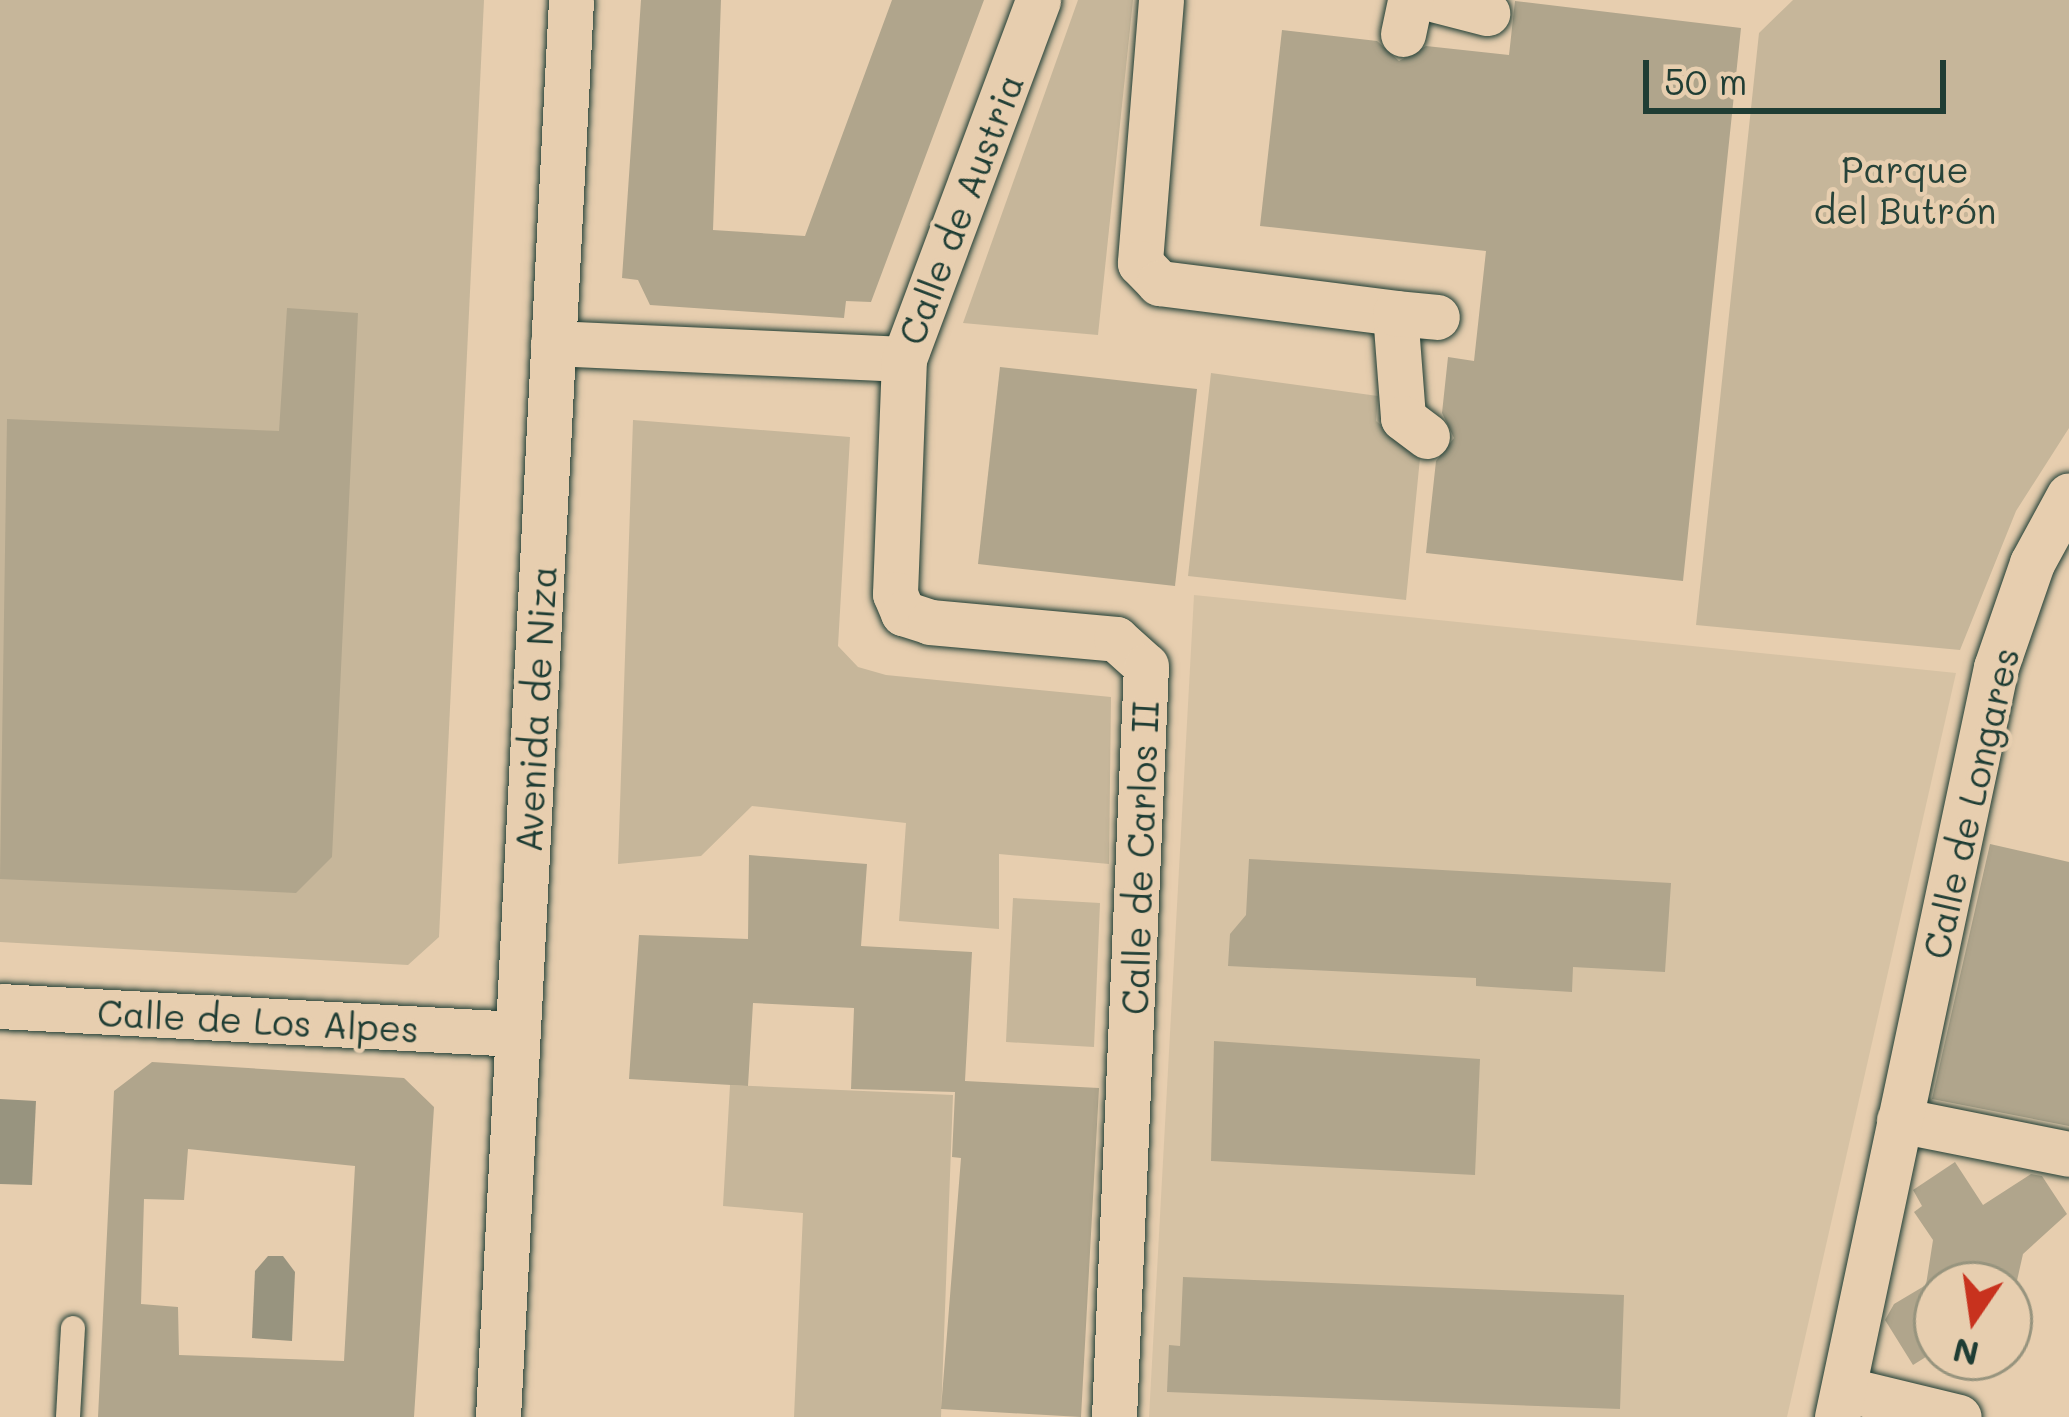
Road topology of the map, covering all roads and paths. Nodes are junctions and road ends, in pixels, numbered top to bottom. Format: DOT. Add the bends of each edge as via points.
graph roads {
  1 [pos="571,0"];
  2 [pos="1038,0"];
  3 [pos="1161,0"];
  4 [pos="1436,0"];
  5 [pos="1487,13"];
  6 [pos="553,343"];
  7 [pos="904,359"];
  8 [pos="1427,436"];
  9 [pos="2069,495"];
  10 [pos="0,1006"];
  11 [pos="517,1034"];
  12 [pos="1899,1120"];
  13 [pos="2069,1154"];
  14 [pos="73,1328"];
  15 [pos="1840,1403"];
  16 [pos="68,1417"];
  17 [pos="498,1417"];
  18 [pos="1114,1417"];
  19 [pos="1959,1417"];
  1 -- 6 [label="street, Avenida de Niza"];
  2 -- 7 [label="street, Calle de Austria"];
  3 -- 8 [label="street" via="1140,263 1159,283 1416,315 1403,418"];
  4 -- 5 [label="street"];
  6 -- 7 [label="street, Calle de Austria"];
  6 -- 11 [label="street, Avenida de Niza"];
  7 -- 18 [label="street, Calle de Carlos II" via="895,594 903,613 1116,639 1146,666"];
  9 -- 12 [label="street, Calle de Longares" via="2032,563 1996,667"];
  10 -- 11 [label="street, Calle de Los Alpes"];
  11 -- 17 [label="street, Avenida de Niza"];
  12 -- 13 [label="street"];
  12 -- 15 [label="street, Calle de Longares"];
  14 -- 16 [label="lane"];
  15 -- 19 [label="street"];
}
